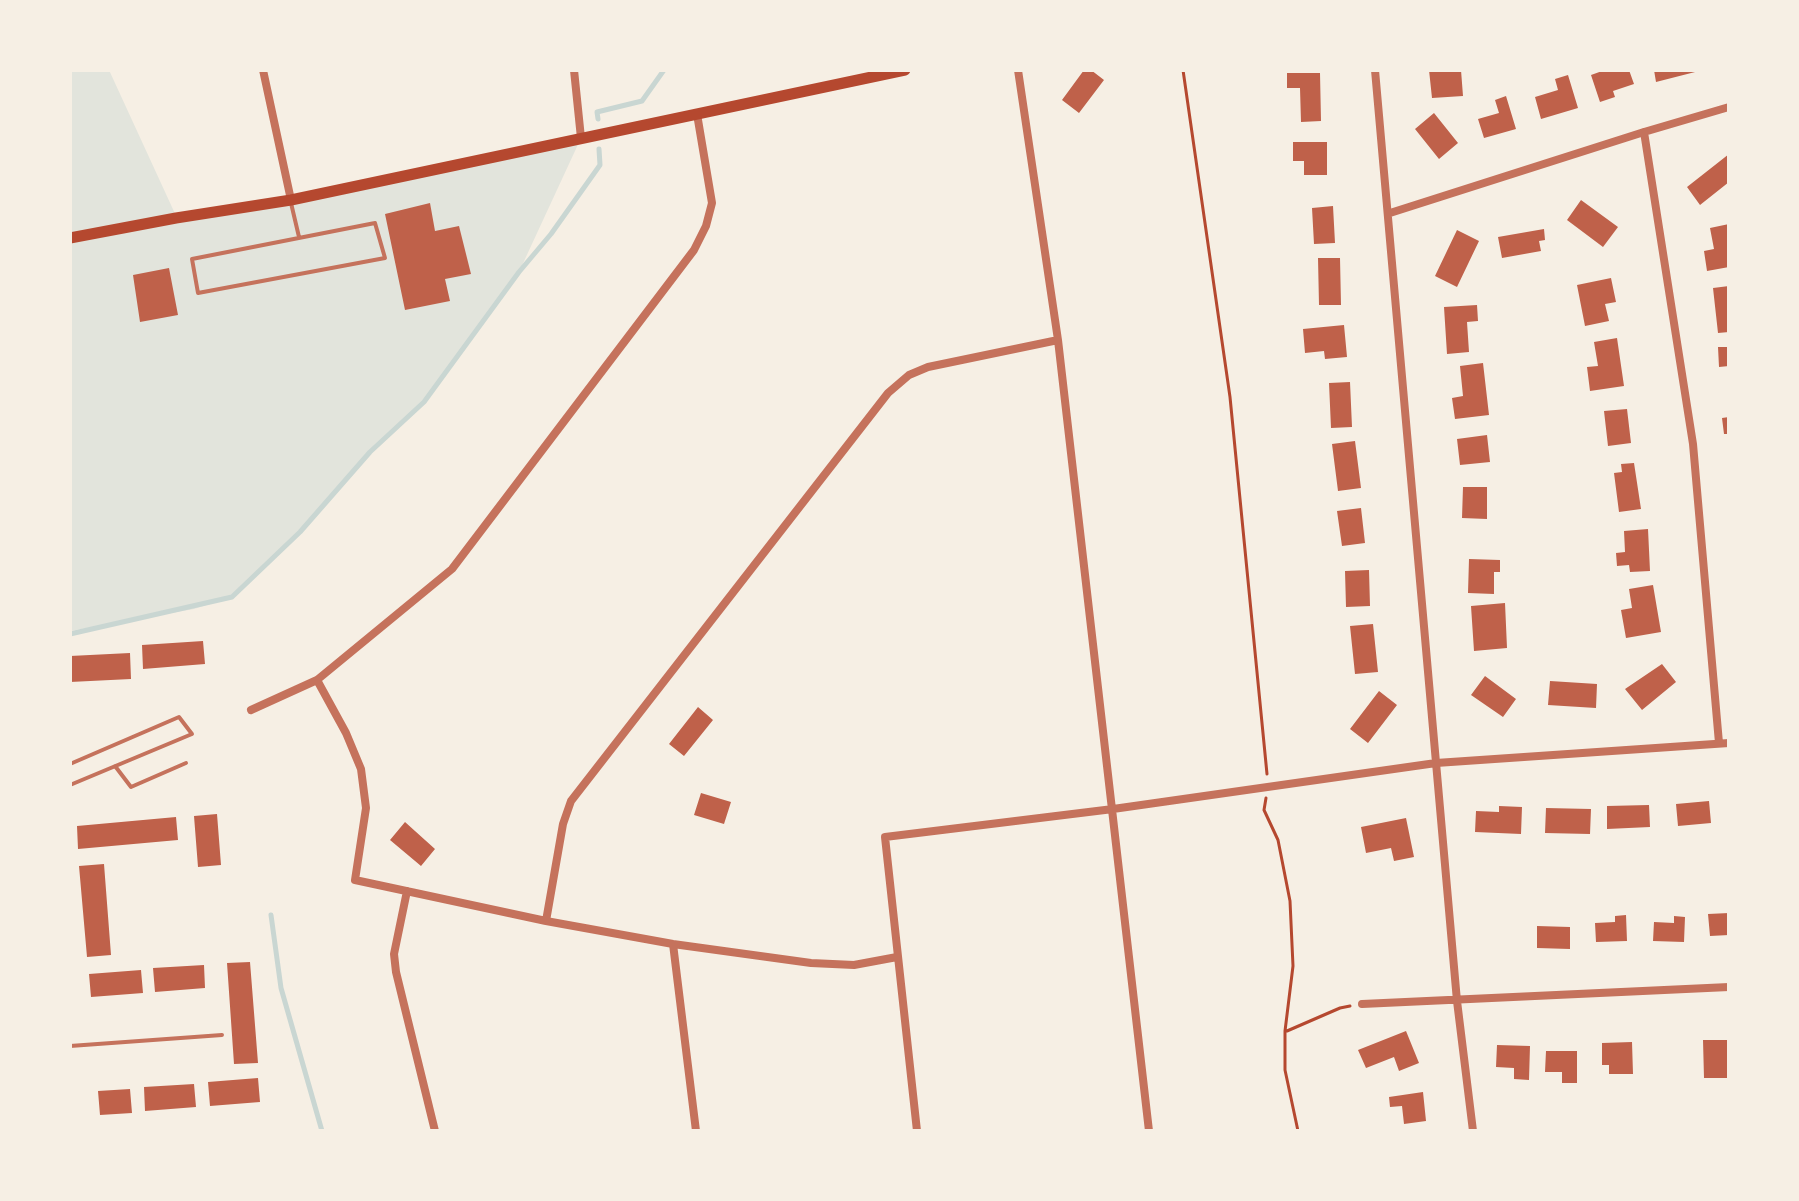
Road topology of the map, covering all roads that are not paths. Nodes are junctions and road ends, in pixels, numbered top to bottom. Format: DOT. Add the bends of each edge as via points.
graph roads {
  1 [pos="263,70"];
  2 [pos="574,70"];
  3 [pos="905,70"];
  4 [pos="1018,70"];
  5 [pos="1375,70"];
  6 [pos="1729,107"];
  7 [pos="697,114"];
  8 [pos="1644,132"];
  9 [pos="581,138"];
  10 [pos="291,200"];
  11 [pos="1390,213"];
  12 [pos="299,237"];
  13 [pos="70,238"];
  14 [pos="1058,340"];
  15 [pos="317,680"];
  16 [pos="251,710"];
  17 [pos="1724,743"];
  18 [pos="186,763"];
  19 [pos="1436,763"];
  20 [pos="70,764"];
  21 [pos="115,766"];
  22 [pos="70,785"];
  23 [pos="1113,809"];
  24 [pos="407,891"];
  25 [pos="546,921"];
  26 [pos="673,944"];
  27 [pos="897,957"];
  28 [pos="1729,987"];
  29 [pos="1457,1001"];
  30 [pos="1362,1004"];
  31 [pos="222,1035"];
  32 [pos="70,1046"];
  33 [pos="435,1131"];
  34 [pos="696,1131"];
  35 [pos="917,1131"];
  36 [pos="1149,1131"];
  37 [pos="1473,1131"];
  1 -- 10 [label="street"];
  2 -- 9 [label="street"];
  3 -- 7 [label="main road"];
  4 -- 14 [label="street"];
  5 -- 11 [label="street"];
  6 -- 8 [label="street"];
  7 -- 9 [label="main road"];
  7 -- 15 [label="street" via="712,203 694,250 452,569"];
  8 -- 11 [label="street"];
  8 -- 17 [label="street" via="1693,444"];
  9 -- 10 [label="main road"];
  10 -- 12 [label="lane"];
  10 -- 13 [label="main road"];
  11 -- 19 [label="street"];
  12 -- 12 [label="lane" via="192,259 198,293 385,258 375,223"];
  14 -- 23 [label="street"];
  14 -- 25 [label="street" via="928,367 888,393 571,801"];
  15 -- 16 [label="street"];
  15 -- 24 [label="street" via="361,769 366,808 355,880"];
  17 -- 19 [label="street"];
  18 -- 21 [label="lane" via="131,787"];
  19 -- 23 [label="street"];
  19 -- 29 [label="street"];
  20 -- 21 [label="lane" via="179,717 192,734"];
  21 -- 22 [label="lane"];
  23 -- 27 [label="street" via="885,837"];
  23 -- 36 [label="street"];
  24 -- 25 [label="street"];
  24 -- 33 [label="street" via="394,954 396,972"];
  25 -- 26 [label="street"];
  26 -- 27 [label="street" via="811,963 854,965"];
  26 -- 34 [label="street"];
  27 -- 35 [label="street"];
  28 -- 29 [label="street"];
  29 -- 30 [label="street"];
  29 -- 37 [label="street"];
  31 -- 32 [label="lane"];
}
